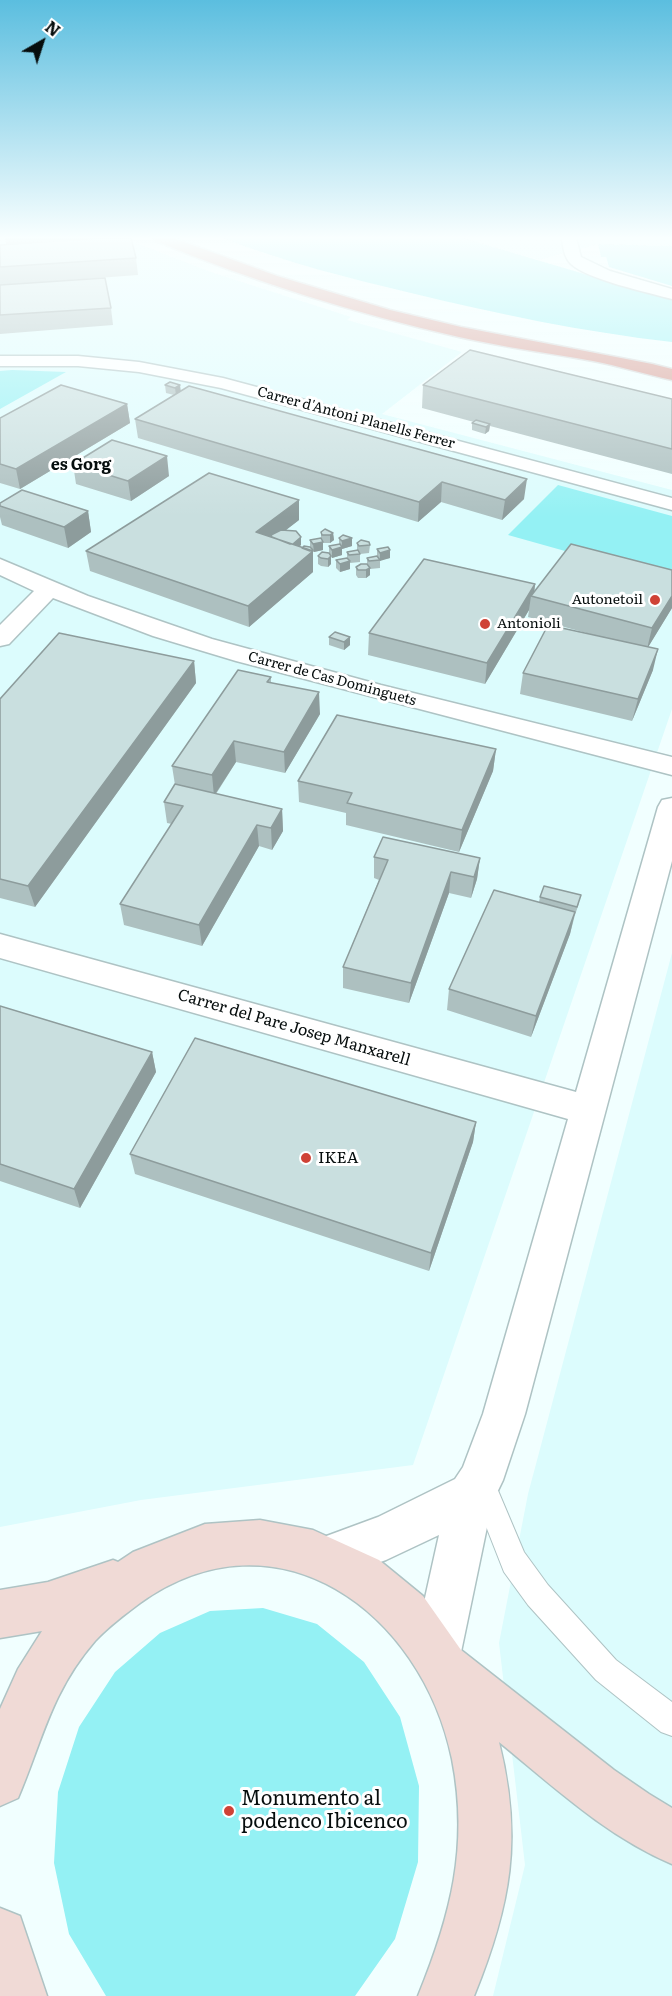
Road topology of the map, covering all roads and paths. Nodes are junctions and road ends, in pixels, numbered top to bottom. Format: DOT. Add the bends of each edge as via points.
graph roads {
  1 [pos="460,331"];
  2 [pos="526,331"];
  3 [pos="642,350"];
  4 [pos="596,357"];
  5 [pos="0,361"];
  6 [pos="672,367"];
  7 [pos="672,375"];
  8 [pos="672,504"];
  9 [pos="0,566"];
  10 [pos="48,590"];
  11 [pos="0,639"];
  12 [pos="672,766"];
  13 [pos="672,807"];
  14 [pos="0,946"];
  15 [pos="589,1110"];
  16 [pos="476,1488"];
  17 [pos="329,1557"];
  18 [pos="132,1578"];
  19 [pos="0,1614"];
  20 [pos="442,1660"];
  21 [pos="672,1721"];
  22 [pos="0,1780"];
  23 [pos="672,1837"];
  24 [pos="446,1996"];
  1 -- 4 [label="highway"];
  2 -- 3 [label="highway"];
  4 -- 6 [label="highway"];
  4 -- 7 [label="highway"];
  5 -- 8 [label="street, Carrer d'Antoni Planells Ferrer" via="78,361 223,382"];
  9 -- 10 [label="street, Carrer de Cas Dominguets"];
  10 -- 11 [label="street"];
  10 -- 12 [label="street, Carrer de Cas Dominguets" via="156,630 240,655"];
  13 -- 15 [label="street"];
  14 -- 15 [label="street, Carrer del Pare Josep Manxarell"];
  15 -- 16 [label="street" via="504,1414"];
  16 -- 17 [label="street" via="386,1537"];
  16 -- 20 [label="street"];
  16 -- 21 [label="lane" via="514,1562 538,1595 606,1671"];
  17 -- 18 [label="main road" via="290,1545 240,1542 170,1558"];
  17 -- 20 [label="main road" via="367,1578 402,1608"];
  18 -- 19 [label="main road" via="48,1606"];
  18 -- 22 [label="main road" via="96,1606 64,1641 36,1683 14,1731"];
  20 -- 23 [label="main road" via="596,1788"];
  20 -- 24 [label="main road" via="459,1695 477,1751 485,1812 483,1877 469,1941"];
}
